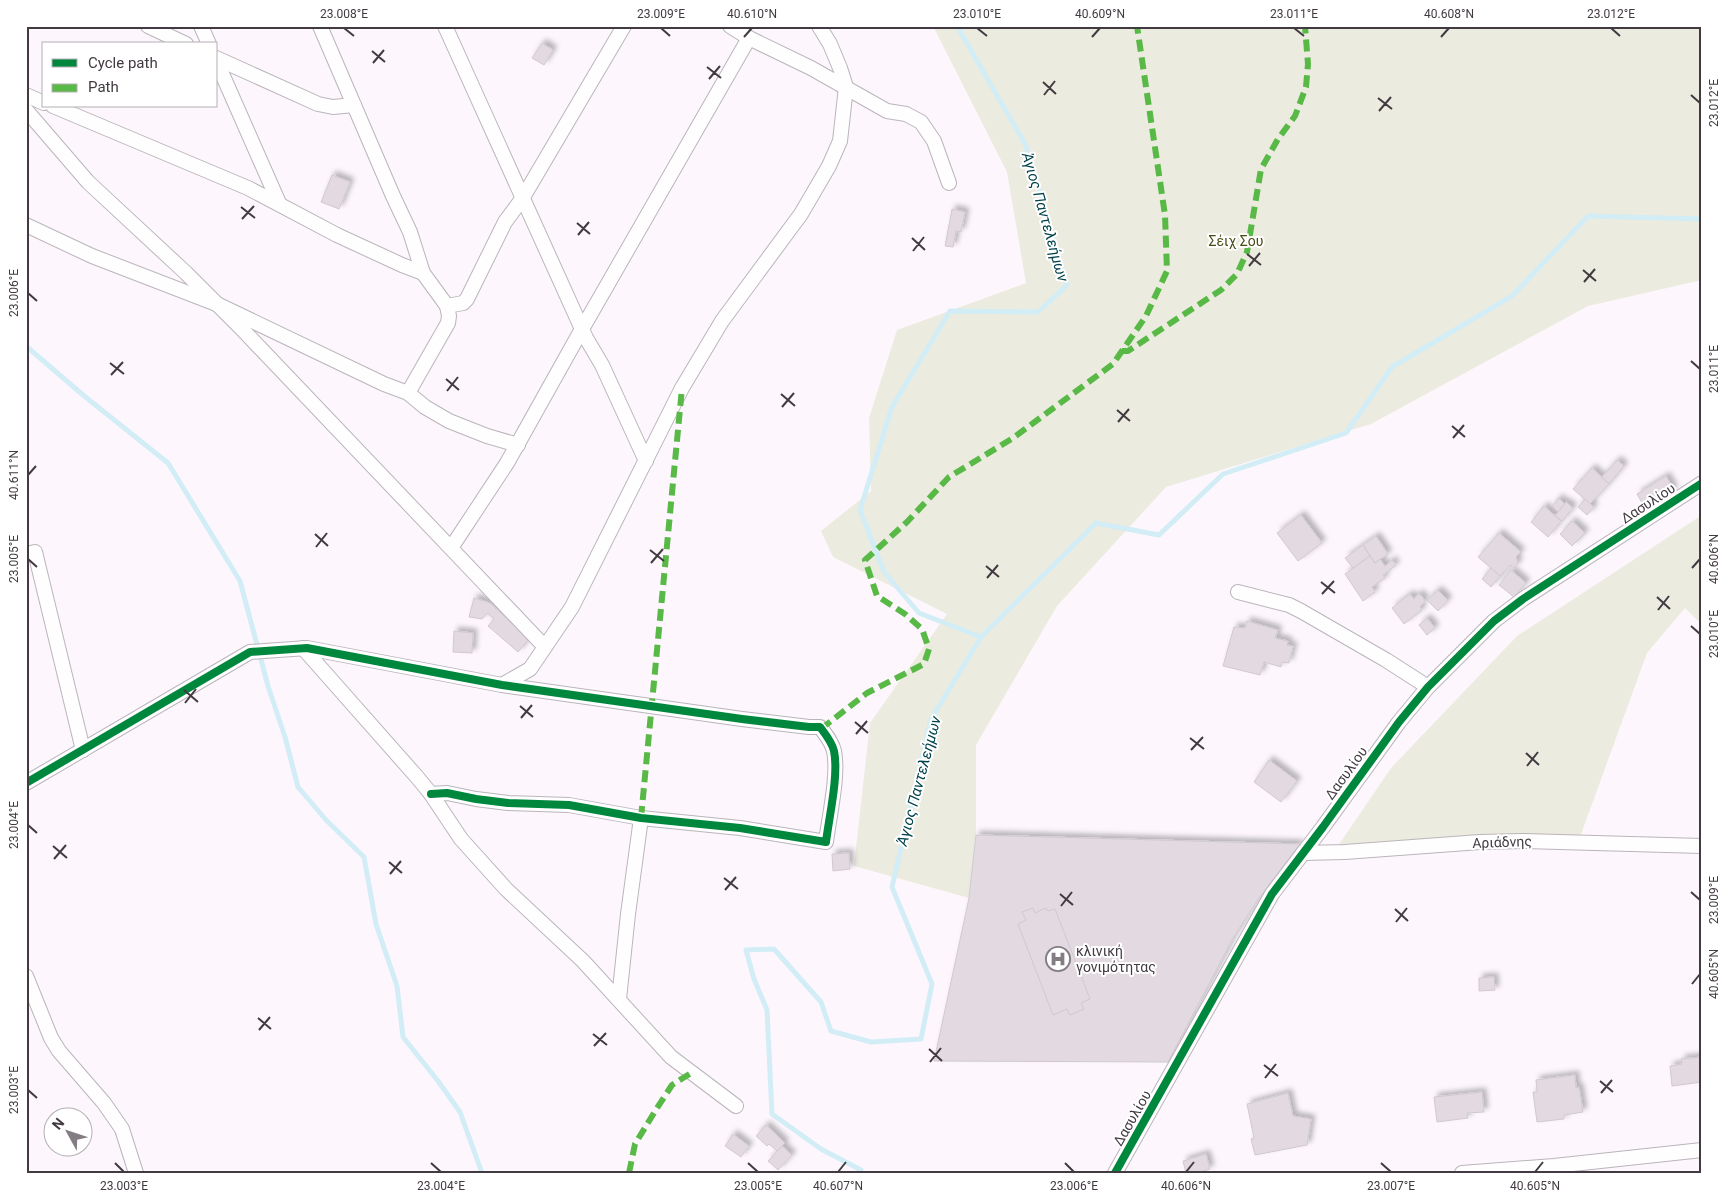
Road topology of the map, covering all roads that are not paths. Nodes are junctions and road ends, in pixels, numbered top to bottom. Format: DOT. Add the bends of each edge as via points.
graph roads {
  1 [pos="148,26"];
  2 [pos="201,26"];
  3 [pos="320,26"];
  4 [pos="445,26"];
  5 [pos="624,26"];
  6 [pos="730,26"];
  7 [pos="819,26"];
  8 [pos="749,38"];
  9 [pos="182,42"];
  10 [pos="208,42"];
  11 [pos="218,60"];
  12 [pos="218,64"];
  13 [pos="846,87"];
  14 [pos="26,95"];
  15 [pos="42,101"];
  16 [pos="354,105"];
  17 [pos="58,108"];
  18 [pos="26,110"];
  19 [pos="949,183"];
  20 [pos="522,199"];
  21 [pos="278,203"];
  22 [pos="26,225"];
  23 [pos="423,273"];
  24 [pos="219,306"];
  25 [pos="447,306"];
  26 [pos="582,329"];
  27 [pos="408,393"];
  28 [pos="518,445"];
  29 [pos="646,460"];
  30 [pos="1702,483"];
  31 [pos="451,548"];
  32 [pos="26,554"];
  33 [pos="1238,592"];
  34 [pos="545,647"];
  35 [pos="303,648"];
  36 [pos="502,684"];
  37 [pos="1428,687"];
  38 [pos="83,750"];
  39 [pos="26,783"];
  40 [pos="431,794"];
  41 [pos="641,818"];
  42 [pos="1702,846"];
  43 [pos="1304,853"];
  44 [pos="26,976"];
  45 [pos="619,999"];
  46 [pos="736,1106"];
  47 [pos="1702,1150"];
  48 [pos="136,1173"];
  49 [pos="1115,1173"];
  50 [pos="1462,1173"];
  1 -- 9 [label="street"];
  2 -- 10 [label="street"];
  3 -- 16 [label="street"];
  4 -- 20 [label="street"];
  5 -- 20 [label="street"];
  6 -- 8 [label="street"];
  7 -- 13 [label="street" via="830,44"];
  8 -- 13 [label="street"];
  8 -- 26 [label="street"];
  11 -- 16 [label="street" via="318,104 334,107"];
  12 -- 21 [label="street"];
  13 -- 19 [label="street" via="887,111 906,114 921,122 934,141"];
  13 -- 29 [label="street" via="840,141 829,166 801,214 713,335"];
  14 -- 15 [label="street"];
  16 -- 23 [label="street" via="404,216"];
  17 -- 21 [label="street"];
  18 -- 24 [label="street" via="88,182"];
  20 -- 25 [label="street" via="505,222 466,299 463,303"];
  20 -- 26 [label="street"];
  21 -- 23 [label="street" via="337,236"];
  22 -- 24 [label="street" via="92,256"];
  23 -- 25 [label="street"];
  24 -- 27 [label="street"];
  24 -- 31 [label="street"];
  25 -- 27 [label="street" via="448,322"];
  26 -- 28 [label="street"];
  26 -- 29 [label="street"];
  27 -- 28 [label="street" via="449,421"];
  28 -- 31 [label="street"];
  29 -- 34 [label="street" via="572,607"];
  30 -- 37 [label="street, Δασυλίου" via="1494,621"];
  31 -- 34 [label="street"];
  32 -- 38 [label="street" via="35,552"];
  33 -- 37 [label="street" via="1295,608"];
  34 -- 36 [label="street" via="530,669"];
  35 -- 36 [label="street"];
  35 -- 38 [label="street" via="250,652"];
  35 -- 40 [label="street"];
  36 -- 41 [label="street" via="742,719 820,727 830,741 835,765 826,842 740,828"];
  37 -- 43 [label="street, Δασυλίου"];
  38 -- 39 [label="street"];
  40 -- 41 [label="street" via="447,793 508,803 569,804"];
  40 -- 45 [label="street" via="461,840 506,889"];
  41 -- 45 [label="street"];
  42 -- 43 [label="street, Αριάδνης" via="1524,841"];
  43 -- 49 [label="street, Δασυλίου" via="1272,894"];
  44 -- 48 [label="street" via="59,1051 122,1129"];
  45 -- 46 [label="street" via="671,1057"];
  47 -- 50 [label="street"];
}
